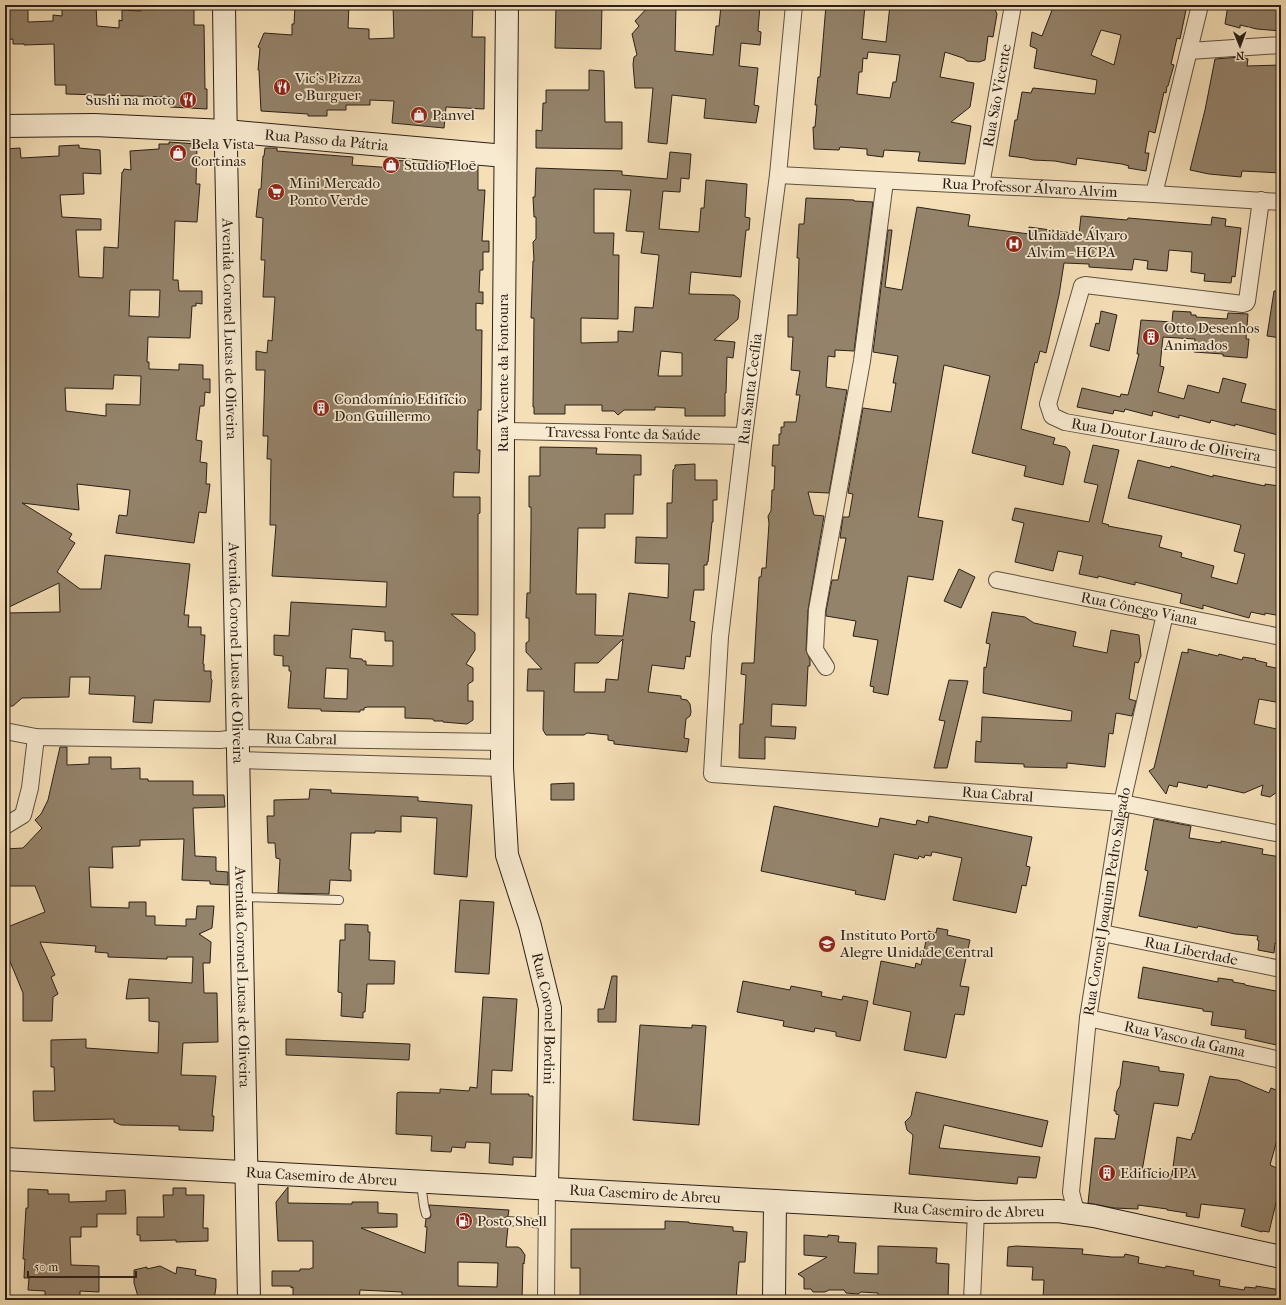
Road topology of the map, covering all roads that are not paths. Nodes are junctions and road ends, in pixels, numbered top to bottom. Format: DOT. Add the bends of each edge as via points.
graph roads {
  1 [pos="224,5"];
  2 [pos="507,5"];
  3 [pos="794,5"];
  4 [pos="1013,5"];
  5 [pos="1200,5"];
  6 [pos="1281,45"];
  7 [pos="1189,51"];
  8 [pos="5,126"];
  9 [pos="226,131"];
  10 [pos="505,156"];
  11 [pos="778,175"];
  12 [pos="885,181"];
  13 [pos="981,185"];
  14 [pos="1154,194"];
  15 [pos="1261,200"];
  16 [pos="1281,202"];
  17 [pos="503,431"];
  18 [pos="744,436"];
  19 [pos="1281,460"];
  20 [pos="997,580"];
  21 [pos="1165,614"];
  22 [pos="1281,637"];
  23 [pos="826,667"];
  24 [pos="5,730"];
  25 [pos="36,737"];
  26 [pos="455,742"];
  27 [pos="502,742"];
  28 [pos="232,746"];
  29 [pos="455,768"];
  30 [pos="502,768"];
  31 [pos="712,774"];
  32 [pos="1122,804"];
  33 [pos="5,826"];
  34 [pos="1281,834"];
  35 [pos="241,897"];
  36 [pos="340,900"];
  37 [pos="1102,933"];
  38 [pos="1281,969"];
  39 [pos="1088,1018"];
  40 [pos="1281,1060"];
  41 [pos="5,1159"];
  42 [pos="246,1172"];
  43 [pos="421,1182"];
  44 [pos="547,1189"];
  45 [pos="776,1201"];
  46 [pos="976,1212"];
  47 [pos="1068,1212"];
  48 [pos="426,1214"];
  49 [pos="508,1221"];
  50 [pos="546,1224"];
  51 [pos="1281,1257"];
  52 [pos="249,1300"];
  53 [pos="546,1300"];
  54 [pos="774,1300"];
  55 [pos="972,1300"];
  1 -- 9 [label="street, Avenida Coronel Lucas de Oliveira"];
  2 -- 10 [label="street, Rua Vicente da Fontoura"];
  3 -- 11 [label="street, Rua Santa Cecília"];
  4 -- 13 [label="street, Rua São Vicente"];
  5 -- 7 [label="street"];
  6 -- 7 [label="street"];
  7 -- 14 [label="street"];
  8 -- 9 [label="street, Rua Passo da Pátria" via="94,125"];
  9 -- 10 [label="street, Rua Passo da Pátria"];
  9 -- 28 [label="street, Avenida Coronel Lucas de Oliveira"];
  10 -- 17 [label="street, Rua Vicente da Fontoura"];
  11 -- 12 [label="street, Rua Professor Álvaro Alvim"];
  11 -- 18 [label="street, Rua Santa Cecília"];
  12 -- 13 [label="street, Rua Professor Álvaro Alvim"];
  12 -- 23 [label="street" via="862,361 817,610 815,650"];
  13 -- 14 [label="street, Rua Professor Álvaro Alvim"];
  14 -- 15 [label="street, Rua Professor Álvaro Alvim"];
  15 -- 16 [label="street, Rua Professor Álvaro Alvim"];
  15 -- 19 [label="street, Rua Doutor Lauro de Oliveira" via="1246,303 1082,286 1048,404 1052,416 1065,422"];
  17 -- 18 [label="street, Travessa Fonte da Saúde"];
  17 -- 27 [label="street, Rua Vicente da Fontoura"];
  18 -- 31 [label="street, Rua Santa Cecília" via="720,637"];
  20 -- 21 [label="street, Rua Cônego Viana"];
  21 -- 22 [label="street, Rua Cônego Viana"];
  21 -- 32 [label="street, Rua Coronel Joaquim Pedro Salgado"];
  24 -- 25 [label="street, Rua Cabral"];
  25 -- 28 [label="street, Rua Cabral"];
  25 -- 33 [label="street" via="30,788 23,815"];
  26 -- 27 [label="street, Rua Cabral"];
  26 -- 28 [label="street, Rua Cabral"];
  26 -- 29 [label="street"];
  27 -- 30 [label="street, Rua Coronel Bordini"];
  28 -- 29 [label="street, Rua Cabral"];
  28 -- 35 [label="street, Avenida Coronel Lucas de Oliveira"];
  29 -- 30 [label="street, Rua Cabral"];
  30 -- 44 [label="street, Rua Coronel Bordini" via="507,855 530,926 550,1008"];
  31 -- 32 [label="street, Rua Cabral"];
  32 -- 34 [label="street, Rua Cabral"];
  32 -- 37 [label="street, Rua Coronel Joaquim Pedro Salgado"];
  35 -- 36 [label="lane"];
  35 -- 42 [label="street, Avenida Coronel Lucas de Oliveira"];
  37 -- 38 [label="street, Rua Liberdade"];
  37 -- 39 [label="street, Rua Coronel Joaquim Pedro Salgado"];
  39 -- 40 [label="street, Rua Vasco da Gama"];
  39 -- 47 [label="street, Rua Coronel Joaquim Pedro Salgado" via="1071,1192 1074,1204"];
  41 -- 42 [label="street, Rua Casemiro de Abreu"];
  42 -- 43 [label="street, Rua Casemiro de Abreu"];
  42 -- 52 [label="street, Avenida Coronel Lucas de Oliveira"];
  43 -- 44 [label="street, Rua Casemiro de Abreu"];
  43 -- 48 [label="lane"];
  44 -- 45 [label="street, Rua Casemiro de Abreu"];
  44 -- 50 [label="street, Rua Coronel Bordini"];
  45 -- 46 [label="street, Rua Casemiro de Abreu"];
  45 -- 54 [label="street"];
  46 -- 47 [label="street, Rua Casemiro de Abreu"];
  46 -- 55 [label="street"];
  47 -- 51 [label="street, Rua Casemiro de Abreu"];
  49 -- 50 [label="lane"];
  50 -- 53 [label="street, Rua Coronel Bordini"];
}
